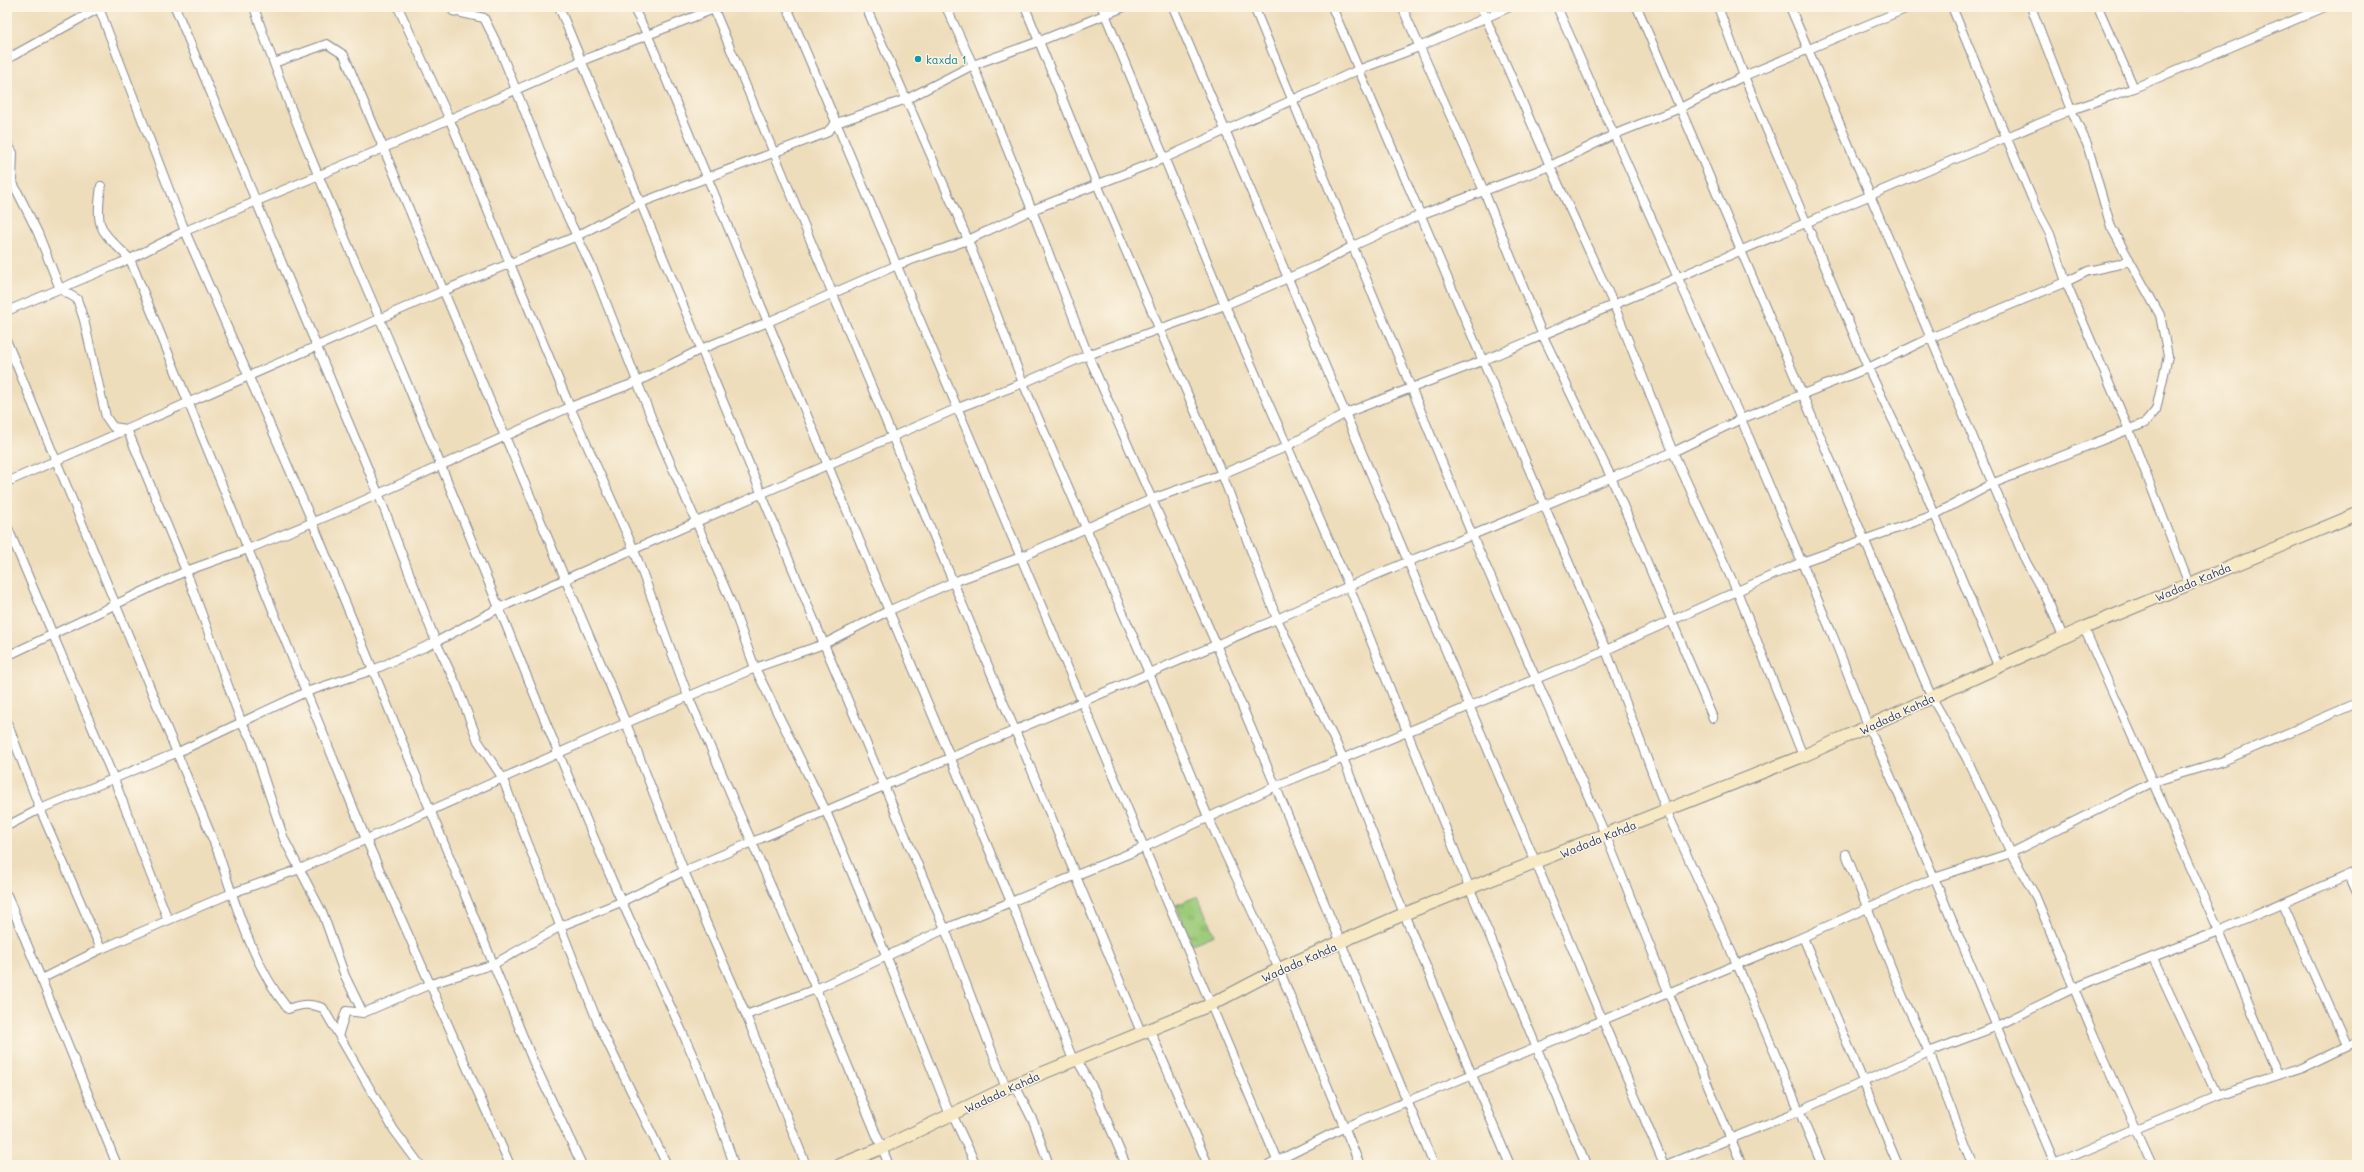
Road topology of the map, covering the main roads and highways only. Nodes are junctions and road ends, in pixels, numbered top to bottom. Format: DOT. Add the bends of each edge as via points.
graph roads {
  1 [pos="2357,514"];
  2 [pos="840,1165"];
  1 -- 2 [label="main road, Wadada Kahda" via="2063,637 1869,728 1803,756 1404,914 1279,969 1210,1005 1011,1086 882,1148"];
}
